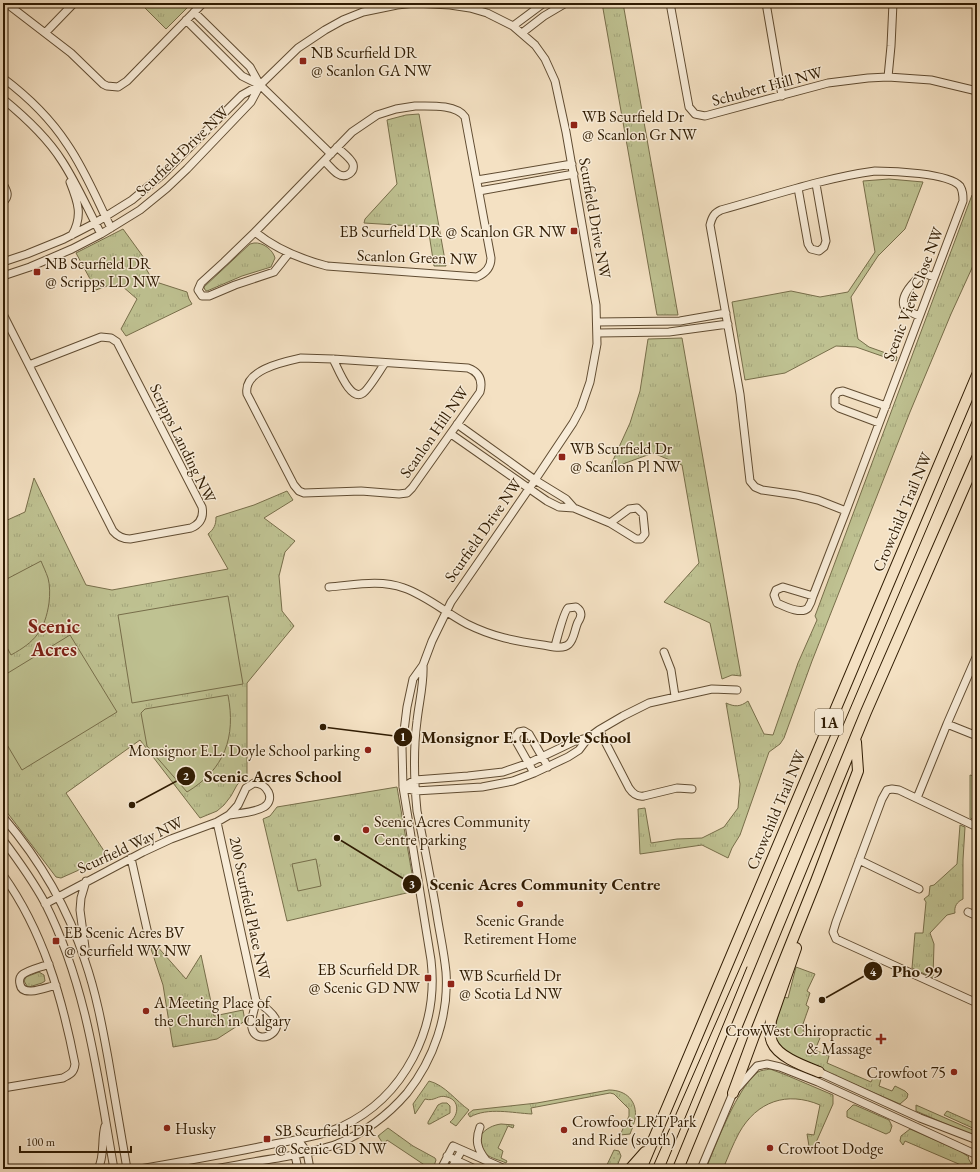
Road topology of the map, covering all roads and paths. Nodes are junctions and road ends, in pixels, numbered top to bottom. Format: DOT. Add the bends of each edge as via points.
graph roads {
  1 [pos="6,3"];
  2 [pos="74,3"];
  3 [pos="203,3"];
  4 [pos="425,3"];
  5 [pos="436,3"];
  6 [pos="544,3"];
  7 [pos="566,3"];
  8 [pos="670,3"];
  9 [pos="766,3"];
  10 [pos="893,3"];
  11 [pos="194,12"];
  12 [pos="186,20"];
  13 [pos="513,26"];
  14 [pos="46,32"];
  15 [pos="522,33"];
  16 [pos="888,77"];
  17 [pos="3,78"];
  18 [pos="260,85"];
  19 [pos="977,91"];
  20 [pos="782,96"];
  21 [pos="3,99"];
  22 [pos="337,147"];
  23 [pos="331,154"];
  24 [pos="62,160"];
  25 [pos="324,161"];
  26 [pos="572,164"];
  27 [pos="574,174"];
  28 [pos="477,180"];
  29 [pos="3,184"];
  30 [pos="816,184"];
  31 [pos="798,188"];
  32 [pos="479,191"];
  33 [pos="3,202"];
  34 [pos="105,217"];
  35 [pos="95,223"];
  36 [pos="111,228"];
  37 [pos="255,232"];
  38 [pos="101,234"];
  39 [pos="72,235"];
  40 [pos="289,254"];
  41 [pos="3,262"];
  42 [pos="3,276"];
  43 [pos="934,277"];
  44 [pos="726,313"];
  45 [pos="3,314"];
  46 [pos="919,316"];
  47 [pos="598,322"];
  48 [pos="728,324"];
  49 [pos="598,332"];
  50 [pos="334,359"];
  51 [pos="385,362"];
  52 [pos="29,365"];
  53 [pos="977,375"];
  54 [pos="886,406"];
  55 [pos="879,423"];
  56 [pos="457,424"];
  57 [pos="450,434"];
  58 [pos="977,458"];
  59 [pos="977,475"];
  60 [pos="535,480"];
  61 [pos="529,489"];
  62 [pos="574,508"];
  63 [pos="955,509"];
  64 [pos="846,510"];
  65 [pos="610,523"];
  66 [pos="329,587"];
  67 [pos="813,596"];
  68 [pos="446,611"];
  69 [pos="555,646"];
  70 [pos="664,652"];
  71 [pos="977,655"];
  72 [pos="423,665"];
  73 [pos="737,690"];
  74 [pos="675,696"];
  75 [pos="947,724"];
  76 [pos="599,730"];
  77 [pos="977,736"];
  78 [pos="588,738"];
  79 [pos="856,738"];
  80 [pos="542,758"];
  81 [pos="528,763"];
  82 [pos="548,767"];
  83 [pos="534,773"];
  84 [pos="415,780"];
  85 [pos="403,787"];
  86 [pos="692,789"];
  87 [pos="415,791"];
  88 [pos="917,798"];
  89 [pos="229,815"];
  90 [pos="3,817"];
  91 [pos="217,822"];
  92 [pos="977,827"];
  93 [pos="3,840"];
  94 [pos="131,858"];
  95 [pos="858,860"];
  96 [pos="3,875"];
  97 [pos="86,881"];
  98 [pos="816,881"];
  99 [pos="919,889"];
  100 [pos="57,897"];
  101 [pos="45,904"];
  102 [pos="968,912"];
  103 [pos="977,916"];
  104 [pos="438,925"];
  105 [pos="424,926"];
  106 [pos="148,934"];
  107 [pos="86,962"];
  108 [pos="49,964"];
  109 [pos="56,985"];
  110 [pos="256,1001"];
  111 [pos="977,1003"];
  112 [pos="817,1076"];
  113 [pos="3,1088"];
  114 [pos="733,1093"];
  115 [pos="106,1124"];
  116 [pos="480,1127"];
  117 [pos="298,1140"];
  118 [pos="977,1140"];
  119 [pos="652,1144"];
  120 [pos="462,1150"];
  121 [pos="307,1152"];
  122 [pos="295,1155"];
  123 [pos="977,1155"];
  124 [pos="447,1156"];
  125 [pos="455,1160"];
  126 [pos="488,1161"];
  127 [pos="98,1169"];
  128 [pos="114,1169"];
  129 [pos="127,1169"];
  130 [pos="140,1169"];
  131 [pos="215,1169"];
  132 [pos="298,1169"];
  133 [pos="310,1169"];
  134 [pos="441,1169"];
  135 [pos="451,1169"];
  136 [pos="475,1169"];
  137 [pos="505,1169"];
  138 [pos="630,1169"];
  139 [pos="641,1169"];
  140 [pos="678,1169"];
  141 [pos="701,1169"];
  1 -- 14 [label="street"];
  2 -- 14 [label="street"];
  3 -- 11 [label="street"];
  4 -- 5 [label="street, Scurfield Drive NW"];
  4 -- 18 [label="street, Scurfield Drive NW" via="379,8 343,20 298,48"];
  5 -- 13 [label="street, Scurfield Drive NW" via="487,13"];
  6 -- 13 [label="street"];
  7 -- 15 [label="street"];
  8 -- 20 [label="street, Schubert Hill NW" via="689,106 695,114 710,116"];
  9 -- 20 [label="street"];
  10 -- 16 [label="street"];
  11 -- 12 [label="street"];
  11 -- 18 [label="street" via="250,67"];
  12 -- 14 [label="street" via="127,81 118,87 103,84"];
  12 -- 18 [label="street" via="242,76"];
  13 -- 15 [label="street, Scurfield Drive NW"];
  15 -- 26 [label="street, Scurfield Drive NW" via="545,59 555,81"];
  16 -- 19 [label="street, Schubert Hill NW" via="931,80"];
  16 -- 20 [label="street, Schubert Hill NW" via="828,83"];
  17 -- 34 [label="street" via="40,110 67,144"];
  18 -- 23 [label="street"];
  18 -- 34 [label="street, Scurfield Drive NW" via="242,95 148,188"];
  18 -- 36 [label="street, Scurfield Drive NW" via="251,102 177,178 151,202"];
  21 -- 24 [label="street" via="27,118"];
  22 -- 23 [label="street, Scanlon Green NW"];
  22 -- 25 [label="street" via="352,162 351,173 346,176 340,175"];
  22 -- 28 [label="street, Scanlon Green NW" via="361,125 385,112 415,106 456,109 463,113 467,122"];
  23 -- 25 [label="street, Scanlon Green NW"];
  24 -- 35 [label="street"];
  24 -- 39 [label="street" via="78,208 79,219"];
  25 -- 37 [label="street, Scanlon Green NW"];
  26 -- 27 [label="street, Scurfield Drive NW"];
  26 -- 28 [label="street"];
  27 -- 32 [label="street"];
  27 -- 47 [label="street, Scurfield Drive NW"];
  28 -- 32 [label="street, Scanlon Green NW"];
  29 -- 33 [label="street" via="8,194"];
  30 -- 31 [label="street, Scenic View Close NW"];
  30 -- 31 [label="street" via="826,241 824,247 819,250 813,250 808,244"];
  30 -- 43 [label="street, Scenic View Close NW" via="855,174 892,171 931,175 958,185 963,191 963,201"];
  31 -- 44 [label="street, Scenic View Close NW" via="721,210 713,215 710,225"];
  32 -- 40 [label="street, Scanlon Green NW" via="491,261 490,268 480,276 327,266"];
  34 -- 35 [label="street, Scurfield Drive NW"];
  34 -- 36 [label="street"];
  35 -- 38 [label="street"];
  35 -- 39 [label="street, Scurfield Drive NW"];
  36 -- 38 [label="street, Scurfield Drive NW"];
  37 -- 40 [label="street, Scanlon Green NW"];
  37 -- 40 [label="street, Scanlon Green NW" via="201,283 198,290 202,296 209,296 274,272"];
  38 -- 42 [label="street, Scurfield Drive NW" via="72,249"];
  39 -- 41 [label="street, Scurfield Drive NW"];
  43 -- 46 [label="street, Scenic View Close NW"];
  43 -- 46 [label="street" via="921,275 903,297 904,308"];
  44 -- 47 [label="street" via="680,321"];
  44 -- 48 [label="street, Scenic View Close NW"];
  45 -- 52 [label="street, Scripps Landing NW"];
  46 -- 54 [label="street, Scenic View Close NW"];
  47 -- 49 [label="street, Scurfield Drive NW"];
  48 -- 49 [label="street" via="669,332"];
  48 -- 64 [label="street, Scenic View Close NW" via="752,483 762,490 818,500"];
  49 -- 60 [label="street, Scurfield Drive NW" via="593,370 581,408"];
  50 -- 51 [label="street, Scanlon Hill NW"];
  50 -- 51 [label="street" via="350,390 358,395 364,392"];
  50 -- 57 [label="street, Scanlon Hill NW" via="310,358 287,361 256,374 247,385 247,394 299,491 407,493"];
  51 -- 56 [label="street, Scanlon Hill NW" via="468,368 474,371 480,377 480,392"];
  52 -- 52 [label="street, Scripps Landing NW" via="116,534 124,539 130,539 197,525 202,515 202,507 117,342 111,338 101,337"];
  53 -- 119 [label="highway, Crowchild Trail NW / 1A"];
  54 -- 55 [label="street, Scenic View Close NW"];
  54 -- 55 [label="street" via="846,391 838,392 835,396 835,404 839,408"];
  55 -- 64 [label="street, Scenic View Close NW"];
  56 -- 57 [label="street, Scanlon Hill NW"];
  56 -- 60 [label="street"];
  57 -- 61 [label="street"];
  58 -- 63 [label="highway, 1A"];
  59 -- 63 [label="highway"];
  60 -- 61 [label="street, Scurfield Drive NW"];
  60 -- 62 [label="street" via="566,498"];
  61 -- 62 [label="street" via="559,507"];
  61 -- 68 [label="street, Scurfield Drive NW"];
  62 -- 65 [label="street"];
  63 -- 79 [label="highway, 1A"];
  64 -- 67 [label="street"];
  65 -- 65 [label="street" via="636,539 641,539 645,534 643,514 637,508 629,510"];
  66 -- 68 [label="street" via="388,584 404,588"];
  67 -- 67 [label="street" via="783,587 776,590 774,595 777,603 796,610 806,609"];
  68 -- 69 [label="street" via="466,624 496,637"];
  68 -- 72 [label="street, Scurfield Drive NW"];
  69 -- 69 [label="street" via="568,646 571,643 581,617 576,607 570,607 564,612"];
  70 -- 74 [label="street" via="671,670"];
  71 -- 75 [label="street"];
  72 -- 84 [label="street, Scurfield Drive NW" via="424,679 415,738"];
  72 -- 85 [label="street, Scurfield Drive NW" via="413,679 407,708 402,747"];
  73 -- 74 [label="street" via="712,689"];
  74 -- 76 [label="street" via="649,703"];
  75 -- 77 [label="street"];
  75 -- 88 [label="street"];
  76 -- 78 [label="street"];
  76 -- 86 [label="street" via="633,793 644,796 677,788"];
  78 -- 80 [label="street" via="575,741"];
  78 -- 82 [label="street" via="579,750"];
  79 -- 98 [label="highway" via="858,771"];
  79 -- 140 [label="highway, 1A"];
  80 -- 81 [label="street"];
  80 -- 81 [label="street" via="529,734 519,732 516,741"];
  80 -- 82 [label="street"];
  81 -- 83 [label="street"];
  81 -- 84 [label="street" via="491,774"];
  82 -- 83 [label="street"];
  83 -- 87 [label="street" via="492,785"];
  84 -- 85 [label="street"];
  84 -- 87 [label="street, Scurfield Drive NW"];
  85 -- 87 [label="street"];
  85 -- 105 [label="street, Scurfield Drive NW"];
  87 -- 104 [label="street, Scurfield Drive NW"];
  88 -- 92 [label="street"];
  88 -- 95 [label="street" via="899,790 887,790"];
  89 -- 89 [label="street, Scurfield Way NW" via="265,806 269,800 267,788 257,783 248,786 238,805"];
  89 -- 91 [label="street, Scurfield Way NW"];
  90 -- 100 [label="street" via="29,850"];
  91 -- 94 [label="street, Scurfield Way NW" via="171,839"];
  91 -- 110 [label="street, 200 Scurfield Place NW"];
  93 -- 101 [label="street"];
  94 -- 97 [label="street, Scurfield Way NW"];
  94 -- 106 [label="street"];
  95 -- 99 [label="street"];
  95 -- 111 [label="street" via="833,932 836,939"];
  96 -- 108 [label="street" via="29,919"];
  97 -- 100 [label="street, Scurfield Way NW"];
  97 -- 107 [label="street" via="80,910"];
  98 -- 112 [label="highway" via="814,899 769,1032 779,1052"];
  98 -- 114 [label="highway"];
  100 -- 101 [label="street, Scurfield Way NW"];
  100 -- 107 [label="street" via="74,930"];
  101 -- 115 [label="street" via="63,943 80,994"];
  102 -- 103 [label="street"];
  104 -- 105 [label="street"];
  104 -- 121 [label="street, Scurfield Drive NW" via="445,963 446,996 437,1037 425,1066 411,1088 376,1122 354,1136"];
  105 -- 117 [label="street, Scurfield Drive NW" via="432,970 432,1000 425,1030 407,1070 366,1112 332,1130"];
  107 -- 129 [label="street" via="100,1012"];
  108 -- 109 [label="street"];
  108 -- 109 [label="street" via="24,974 20,979 20,985 23,990 29,992"];
  109 -- 113 [label="street" via="75,1064 72,1074 63,1078"];
  110 -- 110 [label="street, 200 Scurfield Place NW" via="252,1030 258,1036 268,1036 275,1030 276,1022 272,1014"];
  112 -- 114 [label="street" via="767,1064 757,1066"];
  112 -- 118 [label="street"];
  112 -- 123 [label="street"];
  114 -- 141 [label="street"];
  115 -- 127 [label="street"];
  115 -- 128 [label="street"];
  116 -- 126 [label="street" via="477,1142 479,1150"];
  117 -- 121 [label="street"];
  117 -- 122 [label="street"];
  117 -- 130 [label="street, Scurfield Drive NW"];
  119 -- 138 [label="highway"];
  119 -- 139 [label="highway, Crowchild Trail NW / 1A"];
  120 -- 124 [label="street" via="453,1146"];
  120 -- 125 [label="street"];
  120 -- 126 [label="street"];
  121 -- 122 [label="street, Scurfield Drive NW"];
  121 -- 133 [label="street"];
  122 -- 131 [label="street, Scurfield Drive NW"];
  122 -- 132 [label="street"];
  124 -- 125 [label="street"];
  124 -- 134 [label="street"];
  125 -- 135 [label="street"];
  125 -- 136 [label="street"];
  126 -- 137 [label="street"];
}
